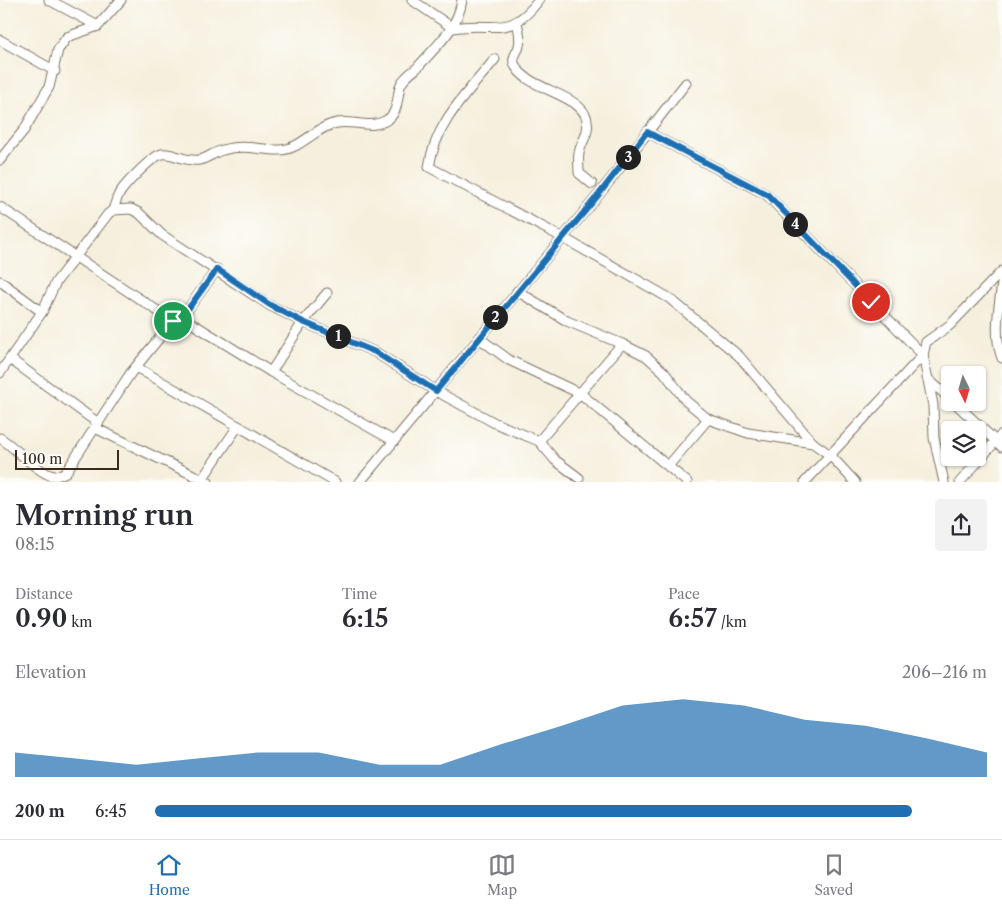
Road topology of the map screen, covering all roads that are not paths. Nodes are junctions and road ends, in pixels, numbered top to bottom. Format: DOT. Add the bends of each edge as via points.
graph roads {
  1 [pos="49,0"];
  2 [pos="121,0"];
  3 [pos="412,0"];
  4 [pos="462,0"];
  5 [pos="539,0"];
  6 [pos="517,23"];
  7 [pos="98,26"];
  8 [pos="453,28"];
  9 [pos="0,40"];
  10 [pos="494,59"];
  11 [pos="54,71"];
  12 [pos="686,83"];
  13 [pos="647,132"];
  14 [pos="0,160"];
  15 [pos="592,184"];
  16 [pos="0,207"];
  17 [pos="113,210"];
  18 [pos="562,238"];
  19 [pos="77,257"];
  20 [pos="217,269"];
  21 [pos="1002,271"];
  22 [pos="0,281"];
  23 [pos="1002,283"];
  24 [pos="517,290"];
  25 [pos="327,293"];
  26 [pos="42,312"];
  27 [pos="177,318"];
  28 [pos="303,322"];
  29 [pos="479,338"];
  30 [pos="622,344"];
  31 [pos="923,355"];
  32 [pos="1002,358"];
  33 [pos="10,359"];
  34 [pos="136,367"];
  35 [pos="271,372"];
  36 [pos="0,373"];
  37 [pos="927,378"];
  38 [pos="436,391"];
  39 [pos="941,391"];
  40 [pos="581,394"];
  41 [pos="965,411"];
  42 [pos="708,419"];
  43 [pos="97,425"];
  44 [pos="238,426"];
  45 [pos="0,438"];
  46 [pos="1000,440"];
  47 [pos="394,441"];
  48 [pos="539,442"];
  49 [pos="813,443"];
  50 [pos="830,455"];
  51 [pos="669,464"];
  52 [pos="579,478"];
  53 [pos="205,480"];
  54 [pos="335,482"];
  55 [pos="360,482"];
  56 [pos="687,482"];
  57 [pos="805,482"];
  58 [pos="855,482"];
  59 [pos="944,482"];
  60 [pos="960,482"];
  1 -- 7 [label="street"];
  2 -- 7 [label="street"];
  3 -- 8 [label="street"];
  4 -- 8 [label="street"];
  5 -- 6 [label="street"];
  6 -- 8 [label="street" via="506,27 471,25"];
  6 -- 15 [label="street" via="519,47 513,62 517,68 535,84 572,103 588,120 588,132 579,154 579,173"];
  7 -- 11 [label="street" via="67,38 58,50"];
  8 -- 17 [label="street" via="401,84 394,113 387,120 377,124 347,121 325,125 279,150 233,148 192,161 162,154 126,185"];
  9 -- 11 [label="street"];
  10 -- 18 [label="street" via="441,127 432,147 429,167"];
  11 -- 14 [label="street" via="49,87 24,130"];
  12 -- 13 [label="street"];
  13 -- 18 [label="street"];
  13 -- 31 [label="street" via="768,195"];
  16 -- 19 [label="street"];
  17 -- 19 [label="street"];
  17 -- 20 [label="street" via="131,209 139,213 162,235"];
  18 -- 24 [label="street"];
  18 -- 49 [label="street" via="669,298 739,356"];
  19 -- 26 [label="street" via="56,282"];
  19 -- 27 [label="street"];
  20 -- 27 [label="street" via="188,309"];
  20 -- 28 [label="street" via="270,305"];
  21 -- 31 [label="street" via="950,325 926,342"];
  22 -- 26 [label="street"];
  23 -- 32 [label="street" via="997,325"];
  24 -- 29 [label="street"];
  24 -- 30 [label="street" via="566,321"];
  25 -- 28 [label="street"];
  26 -- 33 [label="street"];
  27 -- 34 [label="street"];
  27 -- 35 [label="street"];
  28 -- 35 [label="street"];
  28 -- 38 [label="street" via="375,352"];
  29 -- 38 [label="street"];
  29 -- 40 [label="street" via="523,368"];
  30 -- 40 [label="street"];
  30 -- 42 [label="street" via="646,356 664,372 686,401"];
  31 -- 37 [label="street"];
  31 -- 50 [label="street"];
  33 -- 36 [label="street"];
  33 -- 43 [label="street"];
  34 -- 43 [label="street"];
  34 -- 44 [label="street"];
  35 -- 47 [label="street"];
  37 -- 39 [label="street"];
  37 -- 59 [label="street" via="933,405 934,438"];
  38 -- 47 [label="street"];
  38 -- 48 [label="street"];
  40 -- 48 [label="street"];
  40 -- 51 [label="street"];
  41 -- 46 [label="street"];
  42 -- 49 [label="street" via="748,432"];
  42 -- 51 [label="street"];
  43 -- 45 [label="street" via="66,472 54,476 42,473 22,453"];
  43 -- 53 [label="street"];
  44 -- 53 [label="street"];
  44 -- 54 [label="street"];
  46 -- 60 [label="street"];
  47 -- 55 [label="street"];
  48 -- 52 [label="street"];
  49 -- 50 [label="street"];
  50 -- 57 [label="street"];
  50 -- 58 [label="street"];
  51 -- 56 [label="street"];
}
